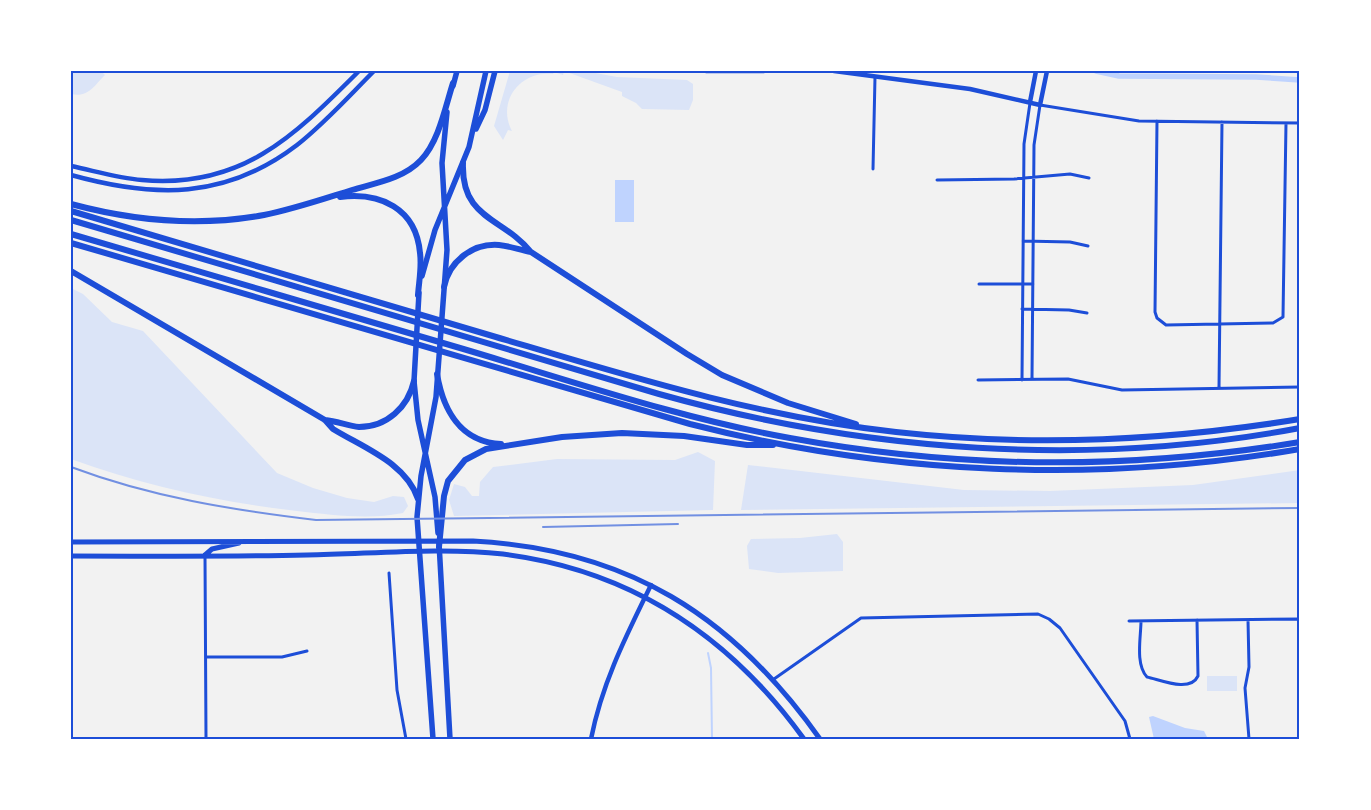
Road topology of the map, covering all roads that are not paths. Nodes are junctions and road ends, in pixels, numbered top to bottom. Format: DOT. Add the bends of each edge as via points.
graph roads {
  1 [pos="358,71"];
  2 [pos="374,71"];
  3 [pos="457,71"];
  4 [pos="486,71"];
  5 [pos="495,71"];
  6 [pos="706,71"];
  7 [pos="764,71"];
  8 [pos="834,71"];
  9 [pos="1036,71"];
  10 [pos="1047,71"];
  11 [pos="875,76"];
  12 [pos="453,83"];
  13 [pos="1030,102"];
  14 [pos="1040,104"];
  15 [pos="1157,121"];
  16 [pos="1222,122"];
  17 [pos="1286,123"];
  18 [pos="1300,123"];
  19 [pos="472,138"];
  20 [pos="463,163"];
  21 [pos="71,166"];
  22 [pos="873,169"];
  23 [pos="71,175"];
  24 [pos="1024,178"];
  25 [pos="1034,178"];
  26 [pos="1089,178"];
  27 [pos="937,180"];
  28 [pos="328,198"];
  29 [pos="71,204"];
  30 [pos="445,205"];
  31 [pos="71,211"];
  32 [pos="71,220"];
  33 [pos="71,234"];
  34 [pos="1023,241"];
  35 [pos="1033,242"];
  36 [pos="71,243"];
  37 [pos="1088,246"];
  38 [pos="531,252"];
  39 [pos="71,271"];
  40 [pos="979,284"];
  41 [pos="1023,284"];
  42 [pos="1033,284"];
  43 [pos="444,287"];
  44 [pos="418,295"];
  45 [pos="1022,309"];
  46 [pos="1033,309"];
  47 [pos="1087,313"];
  48 [pos="1220,324"];
  49 [pos="437,374"];
  50 [pos="978,380"];
  51 [pos="1022,380"];
  52 [pos="1032,380"];
  53 [pos="414,381"];
  54 [pos="1300,387"];
  55 [pos="1219,388"];
  56 [pos="1300,418"];
  57 [pos="325,420"];
  58 [pos="1300,428"];
  59 [pos="875,429"];
  60 [pos="1300,442"];
  61 [pos="519,443"];
  62 [pos="790,445"];
  63 [pos="1300,449"];
  64 [pos="426,452"];
  65 [pos="418,502"];
  66 [pos="440,504"];
  67 [pos="250,540"];
  68 [pos="71,542"];
  69 [pos="439,547"];
  70 [pos="205,555"];
  71 [pos="71,556"];
  72 [pos="390,573"];
  73 [pos="651,585"];
  74 [pos="645,597"];
  75 [pos="1299,619"];
  76 [pos="1197,620"];
  77 [pos="1248,620"];
  78 [pos="1129,621"];
  79 [pos="1142,621"];
  80 [pos="307,651"];
  81 [pos="206,657"];
  82 [pos="774,679"];
  83 [pos="206,739"];
  84 [pos="406,739"];
  85 [pos="433,739"];
  86 [pos="450,739"];
  87 [pos="592,739"];
  88 [pos="804,739"];
  89 [pos="820,739"];
  90 [pos="1130,739"];
  91 [pos="1249,739"];
  92 [pos="1300,739"];
  1 -- 21 [label="street" via="284,142 230,169 202,177 161,181 122,178"];
  2 -- 23 [label="street" via="298,144 265,166 237,178 199,188 155,191 118,188"];
  3 -- 12 [label="main road"];
  4 -- 19 [label="main road"];
  5 -- 19 [label="main road" via="485,110"];
  6 -- 7 [label="street"];
  8 -- 11 [label="street"];
  9 -- 13 [label="street"];
  10 -- 14 [label="street"];
  11 -- 13 [label="street" via="970,89"];
  11 -- 22 [label="street"];
  12 -- 28 [label="highway" via="431,145 418,163 397,176"];
  12 -- 30 [label="main road" via="443,144"];
  13 -- 14 [label="street"];
  13 -- 24 [label="street"];
  14 -- 15 [label="street" via="1127,120"];
  14 -- 25 [label="street"];
  15 -- 16 [label="street"];
  15 -- 48 [label="street" via="1155,312 1160,322 1166,325"];
  16 -- 17 [label="street"];
  16 -- 48 [label="street"];
  17 -- 18 [label="street"];
  17 -- 48 [label="street" via="1283,317 1273,323"];
  19 -- 20 [label="main road"];
  20 -- 30 [label="main road"];
  20 -- 38 [label="highway" via="464,187 474,206 523,241"];
  24 -- 25 [label="street"];
  24 -- 27 [label="street"];
  24 -- 34 [label="street"];
  25 -- 26 [label="street" via="1070,174"];
  25 -- 35 [label="street"];
  28 -- 29 [label="highway" via="262,215 202,221 129,217"];
  28 -- 44 [label="highway" via="372,197 388,202 406,217 420,248"];
  30 -- 43 [label="main road" via="447,250"];
  30 -- 44 [label="main road" via="431,241"];
  31 -- 59 [label="highway" via="678,391 774,413"];
  32 -- 58 [label="highway" via="659,394 798,426 938,445 1058,449 1187,443"];
  33 -- 60 [label="highway" via="651,405 788,438 887,452 1031,462 1165,458"];
  34 -- 35 [label="street"];
  34 -- 41 [label="street"];
  35 -- 37 [label="street" via="1070,242"];
  35 -- 42 [label="street"];
  36 -- 62 [label="highway" via="670,419"];
  38 -- 43 [label="highway" via="498,245 474,250 452,267"];
  38 -- 59 [label="highway" via="722,375 788,403"];
  39 -- 57 [label="highway"];
  40 -- 41 [label="street"];
  41 -- 42 [label="street"];
  41 -- 45 [label="street"];
  42 -- 46 [label="street"];
  43 -- 49 [label="main road"];
  44 -- 53 [label="main road"];
  45 -- 46 [label="street"];
  45 -- 51 [label="street"];
  46 -- 47 [label="street"];
  46 -- 52 [label="street"];
  48 -- 55 [label="street"];
  49 -- 61 [label="highway" via="447,409 464,430 492,443"];
  49 -- 64 [label="main road"];
  50 -- 51 [label="street"];
  51 -- 52 [label="street"];
  52 -- 55 [label="street" via="1068,379 1122,390"];
  53 -- 57 [label="highway" via="405,404 383,422 360,427"];
  53 -- 64 [label="main road"];
  54 -- 55 [label="street"];
  56 -- 59 [label="highway" via="1197,433 1076,440 988,439"];
  57 -- 65 [label="highway" via="333,430 400,470 413,487"];
  61 -- 62 [label="highway" via="629,433 690,436 754,446"];
  61 -- 66 [label="highway" via="486,449 465,460 448,481"];
  62 -- 63 [label="highway" via="882,461 1046,470 1176,465"];
  64 -- 65 [label="main road"];
  64 -- 66 [label="main road"];
  65 -- 85 [label="main road"];
  66 -- 69 [label="highway"];
  67 -- 68 [label="main road"];
  67 -- 70 [label="main road" via="212,549"];
  67 -- 73 [label="main road" via="506,542 611,566"];
  69 -- 86 [label="main road"];
  70 -- 71 [label="main road"];
  70 -- 74 [label="main road" via="503,554 572,569"];
  70 -- 81 [label="street"];
  72 -- 84 [label="street" via="397,690"];
  73 -- 74 [label="street"];
  73 -- 82 [label="main road" via="723,631"];
  74 -- 87 [label="street" via="611,667"];
  74 -- 88 [label="main road" via="694,626 727,652 762,686"];
  75 -- 77 [label="street"];
  75 -- 92 [label="street"];
  76 -- 77 [label="street"];
  76 -- 79 [label="street"];
  76 -- 79 [label="street" via="1198,676 1193,683 1186,685 1144,674 1141,663"];
  77 -- 91 [label="street" via="1249,666 1245,688"];
  78 -- 79 [label="street"];
  80 -- 81 [label="street" via="282,657"];
  81 -- 83 [label="street"];
  82 -- 89 [label="main road"];
  82 -- 90 [label="street" via="856,619 1034,614 1046,617 1060,628 1125,721"];
}
